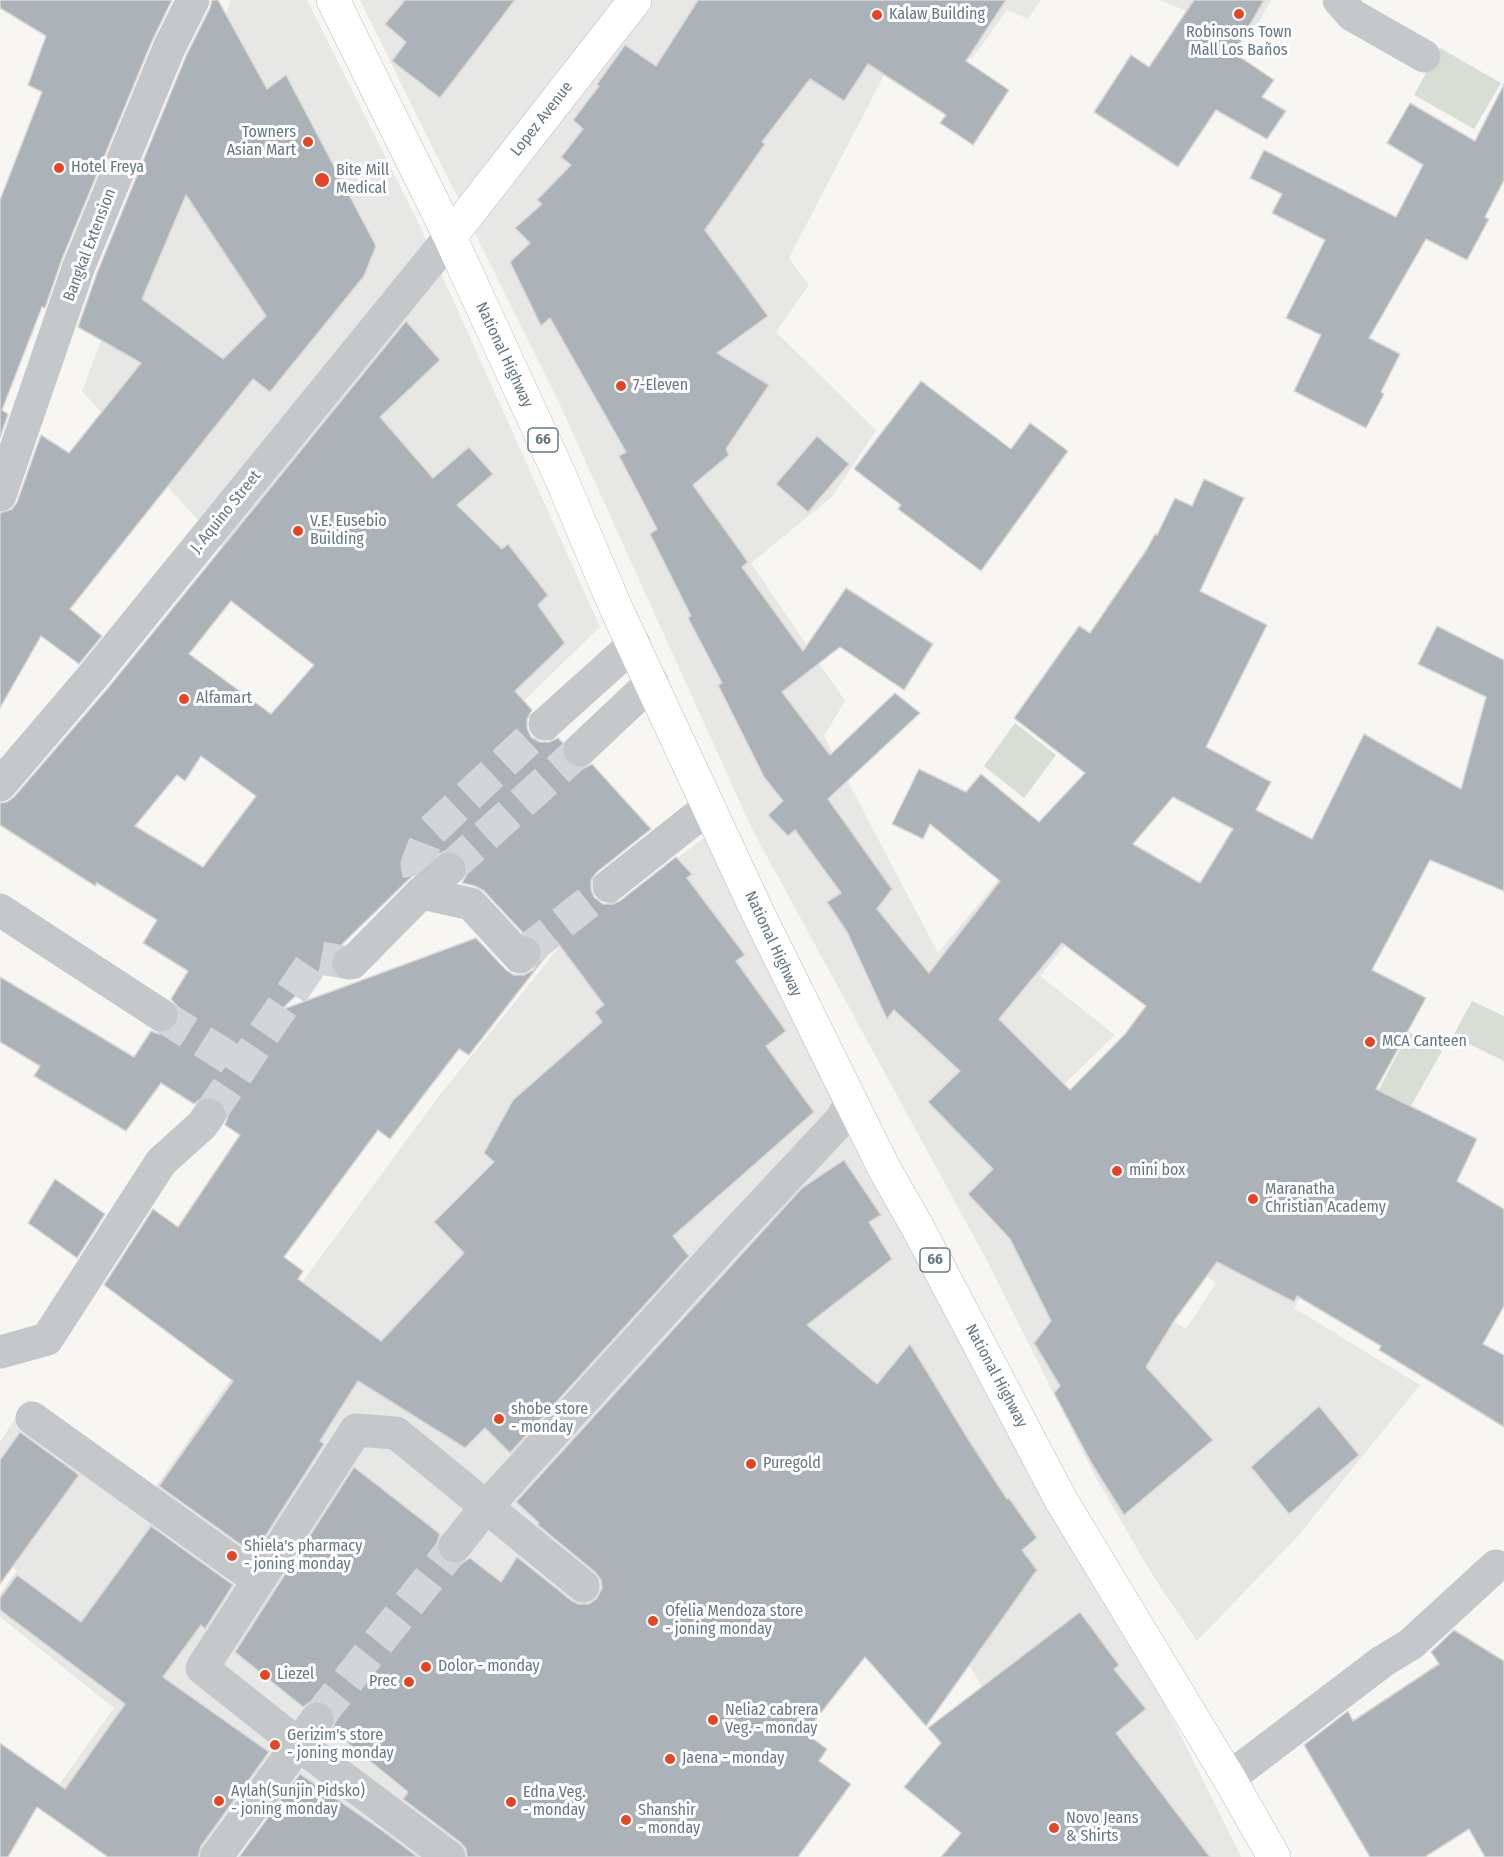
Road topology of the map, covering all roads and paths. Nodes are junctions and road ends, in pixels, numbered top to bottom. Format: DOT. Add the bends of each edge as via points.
graph roads {
  1 [pos="193,0"];
  2 [pos="333,0"];
  3 [pos="635,0"];
  4 [pos="1340,0"];
  5 [pos="1424,56"];
  6 [pos="450,237"];
  7 [pos="0,495"];
  8 [pos="634,644"];
  9 [pos="652,682"];
  10 [pos="545,724"];
  11 [pos="580,750"];
  12 [pos="0,785"];
  13 [pos="709,807"];
  14 [pos="609,886"];
  15 [pos="0,910"];
  16 [pos="524,953"];
  17 [pos="348,963"];
  18 [pos="161,1015"];
  19 [pos="852,1102"];
  20 [pos="209,1115"];
  21 [pos="0,1352"];
  22 [pos="32,1418"];
  23 [pos="486,1506"];
  24 [pos="455,1546"];
  25 [pos="1496,1566"];
  26 [pos="258,1580"];
  27 [pos="583,1586"];
  28 [pos="308,1731"];
  29 [pos="1229,1778"];
  30 [pos="216,1857"];
  31 [pos="449,1857"];
  32 [pos="1274,1857"];
  1 -- 7 [label="street, Bangkal Extension" via="169,48 80,266"];
  2 -- 6 [label="main road, National Highway / 66"];
  3 -- 6 [label="main road, Lopez Avenue"];
  4 -- 5 [label="street" via="1352,15"];
  6 -- 8 [label="main road, National Highway / 66"];
  6 -- 12 [label="street, J. Aquino Street"];
  8 -- 9 [label="main road, National Highway / 66"];
  8 -- 10 [label="street"];
  9 -- 11 [label="street"];
  9 -- 13 [label="main road, National Highway / 66"];
  13 -- 14 [label="street"];
  13 -- 19 [label="main road, National Highway / 66"];
  15 -- 18 [label="street"];
  16 -- 17 [label="street" via="520,957 471,904 430,879"];
  19 -- 23 [label="street" via="840,1120"];
  19 -- 29 [label="main road, National Highway / 66" via="1061,1500"];
  20 -- 21 [label="street" via="161,1162 47,1340"];
  22 -- 26 [label="street"];
  23 -- 24 [label="street"];
  23 -- 26 [label="street" via="396,1433 356,1430"];
  23 -- 27 [label="street"];
  25 -- 29 [label="street" via="1411,1644"];
  26 -- 28 [label="street" via="202,1668"];
  28 -- 30 [label="street"];
  28 -- 31 [label="street"];
  29 -- 32 [label="main road, National Highway / 66"];
}
